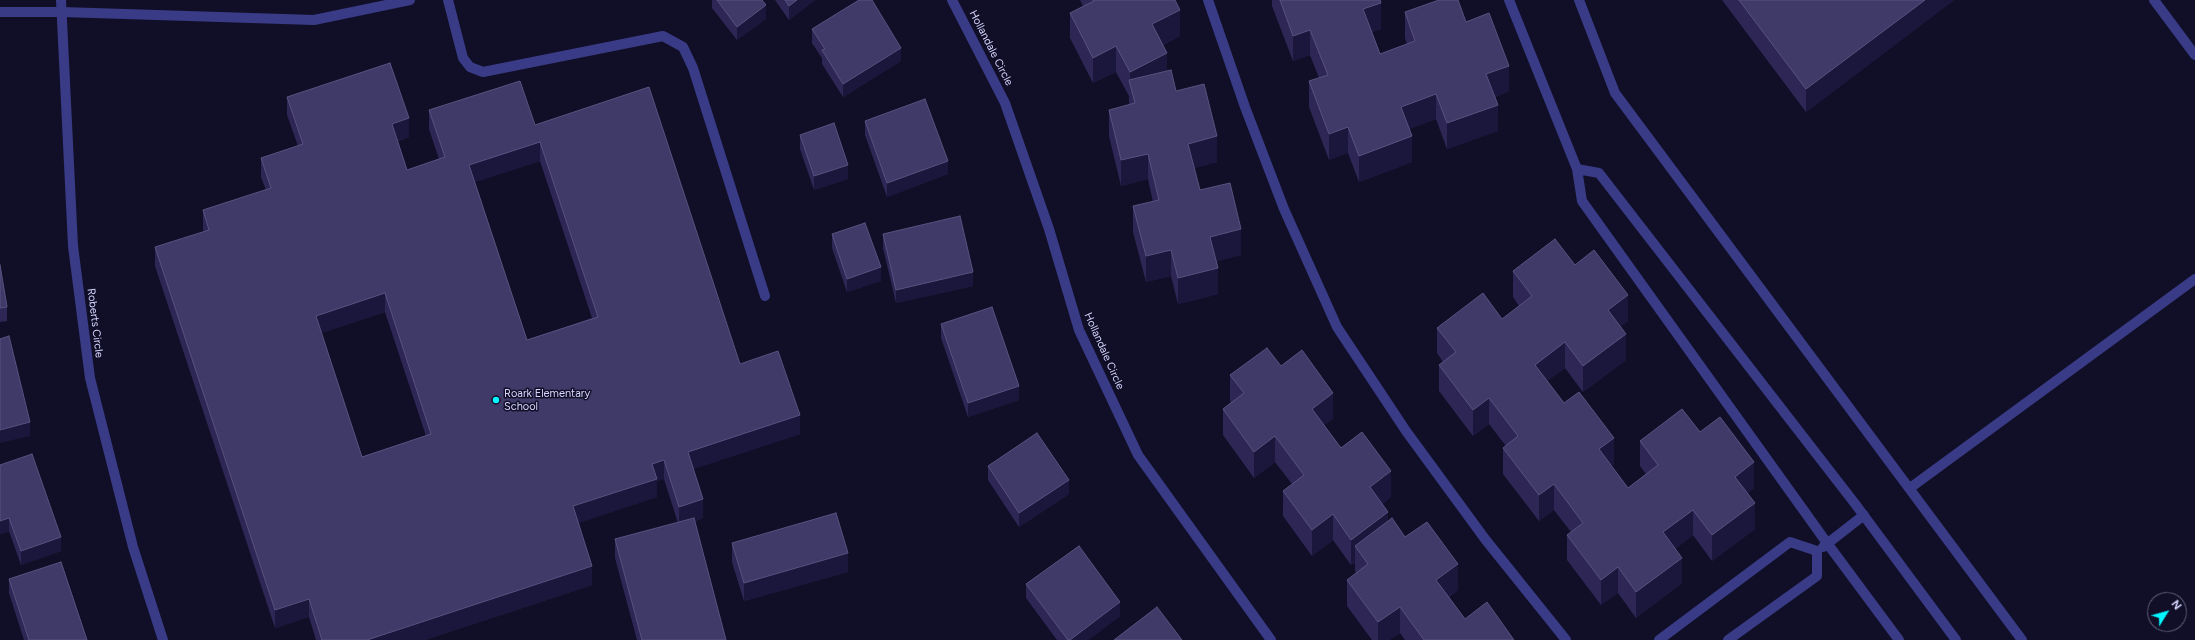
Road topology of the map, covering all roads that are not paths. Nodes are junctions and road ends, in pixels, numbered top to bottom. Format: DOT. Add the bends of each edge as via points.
graph roads {
  1 [pos="61,0"];
  2 [pos="410,0"];
  3 [pos="448,0"];
  4 [pos="952,0"];
  5 [pos="1208,0"];
  6 [pos="1509,0"];
  7 [pos="1579,0"];
  8 [pos="2154,0"];
  9 [pos="0,12"];
  10 [pos="62,12"];
  11 [pos="2195,55"];
  12 [pos="1577,169"];
  13 [pos="2195,278"];
  14 [pos="765,296"];
  15 [pos="1910,488"];
  16 [pos="1864,515"];
  17 [pos="1827,543"];
  18 [pos="1817,551"];
  19 [pos="163,640"];
  20 [pos="1271,640"];
  21 [pos="1566,640"];
  22 [pos="1659,640"];
  23 [pos="1728,640"];
  24 [pos="1899,640"];
  25 [pos="1956,640"];
  26 [pos="2022,640"];
  1 -- 10 [label="street, Roberts Circle"];
  2 -- 10 [label="street" via="314,20"];
  3 -- 14 [label="street" via="463,58 470,67 483,72 663,36 683,47 693,68"];
  4 -- 20 [label="street, Hollandale Circle" via="1006,102 1049,229 1079,330 1138,455"];
  5 -- 21 [label="street" via="1284,209 1337,327 1406,431 1485,539"];
  6 -- 12 [label="street"];
  7 -- 15 [label="street" via="1615,93"];
  8 -- 11 [label="street"];
  9 -- 10 [label="street"];
  10 -- 19 [label="street, Roberts Circle" via="73,246 90,378 133,546"];
  12 -- 16 [label="street" via="1599,173"];
  12 -- 17 [label="street" via="1582,201"];
  13 -- 15 [label="street"];
  15 -- 26 [label="street"];
  16 -- 17 [label="street"];
  16 -- 25 [label="street"];
  17 -- 18 [label="street"];
  17 -- 24 [label="street"];
  18 -- 22 [label="street" via="1790,542"];
  18 -- 23 [label="street" via="1817,576"];
}
